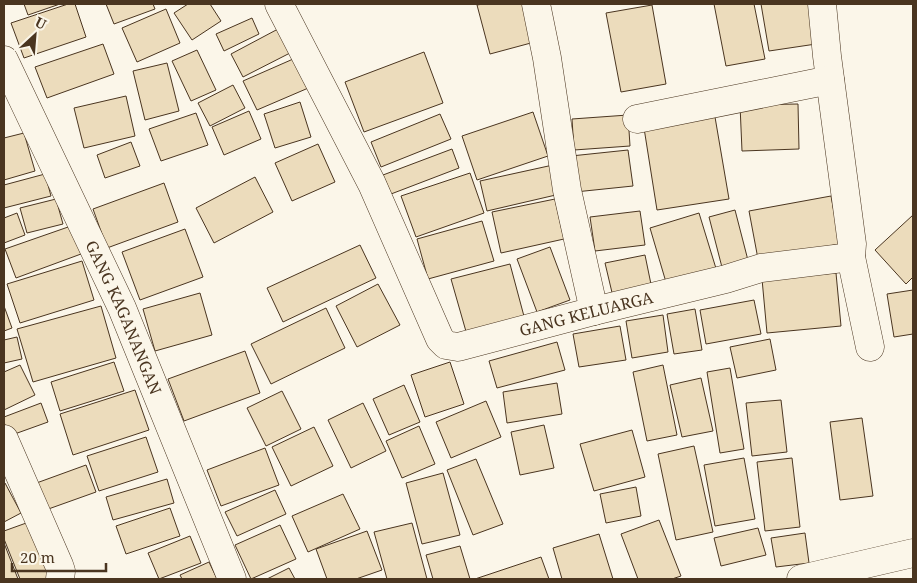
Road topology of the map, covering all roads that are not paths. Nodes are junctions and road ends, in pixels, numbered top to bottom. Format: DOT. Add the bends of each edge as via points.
graph roads {
  1 [pos="279,4"];
  2 [pos="536,4"];
  3 [pos="822,4"];
  4 [pos="4,60"];
  5 [pos="830,80"];
  6 [pos="637,119"];
  7 [pos="851,257"];
  8 [pos="594,311"];
  9 [pos="870,348"];
  10 [pos="4,439"];
  11 [pos="913,553"];
  12 [pos="60,579"];
  13 [pos="232,579"];
  14 [pos="801,579"];
  1 -- 8 [label="street, GANG KELUARGA" via="372,184 440,339 446,345 458,347"];
  2 -- 8 [label="street" via="567,190"];
  3 -- 5 [label="street"];
  4 -- 13 [label="street, GANG KAGANANGAN" via="122,308"];
  5 -- 6 [label="street"];
  5 -- 7 [label="street" via="852,244"];
  7 -- 8 [label="street, GANG KELUARGA" via="761,268 726,280"];
  7 -- 9 [label="street"];
  10 -- 12 [label="street" via="59,565"];
  11 -- 14 [label="street"];
}
